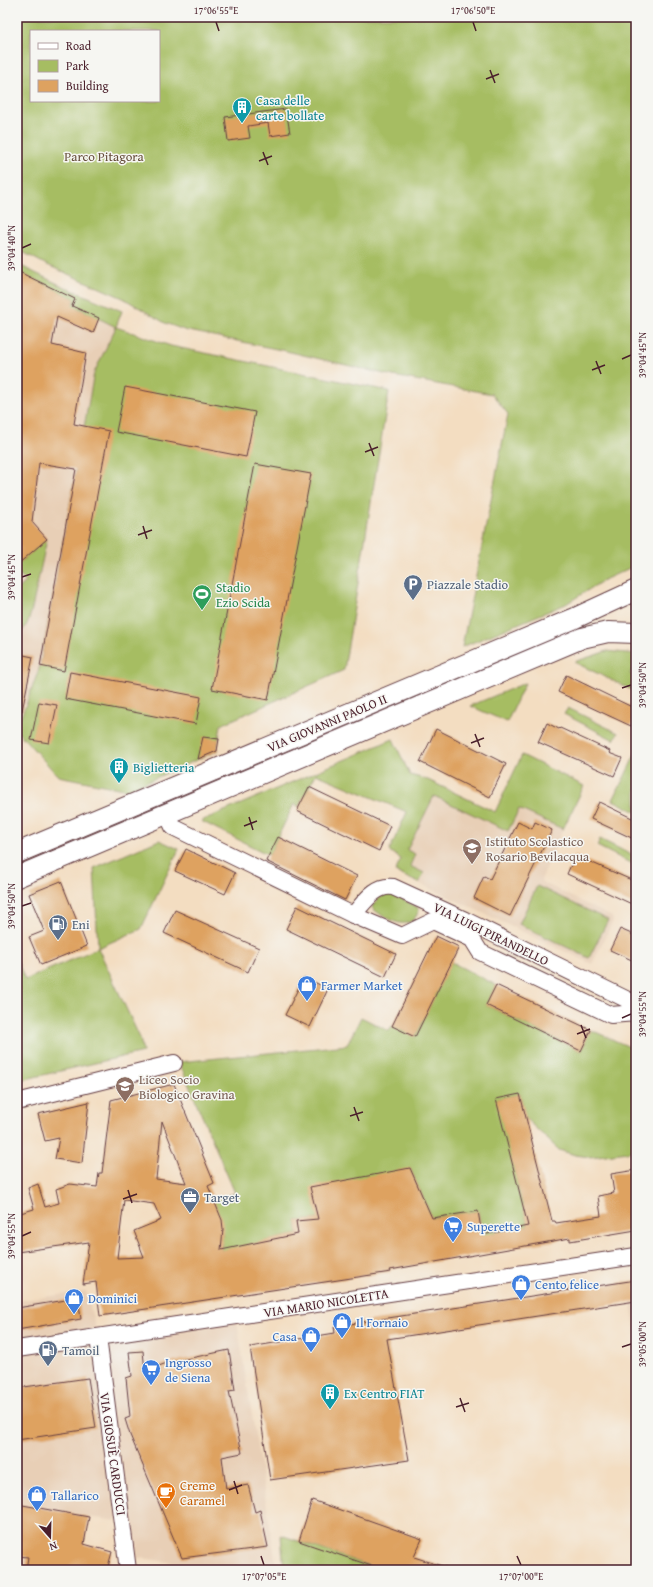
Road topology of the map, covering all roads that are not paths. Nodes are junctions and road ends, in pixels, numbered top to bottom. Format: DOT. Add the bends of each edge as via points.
graph roads {
  1 [pos="636,590"];
  2 [pos="636,633"];
  3 [pos="167,814"];
  4 [pos="17,853"];
  5 [pos="17,877"];
  6 [pos="353,915"];
  7 [pos="636,1004"];
  8 [pos="636,1013"];
  9 [pos="174,1063"];
  10 [pos="17,1102"];
  11 [pos="636,1256"];
  12 [pos="98,1337"];
  13 [pos="17,1349"];
  14 [pos="128,1570"];
  1 -- 4 [label="street, VIA GIOVANNI PAOLO II" via="566,622"];
  2 -- 3 [label="street, VIA GIOVANNI PAOLO II" via="608,632 582,638"];
  3 -- 5 [label="street, VIA GIOVANNI PAOLO II"];
  3 -- 6 [label="street, VIA LUIGI PIRANDELLO" via="173,827"];
  6 -- 7 [label="street, VIA LUIGI PIRANDELLO" via="380,888 393,887"];
  6 -- 8 [label="street, VIA LUIGI PIRANDELLO" via="402,936 433,921 472,939 480,952 610,1015"];
  9 -- 10 [label="street"];
  11 -- 12 [label="street, VIA MARIO NICOLETTA"];
  12 -- 13 [label="street, VIA MARIO NICOLETTA"];
  12 -- 14 [label="street, VIA GIOSUÈ CARDUCCI"];
}
